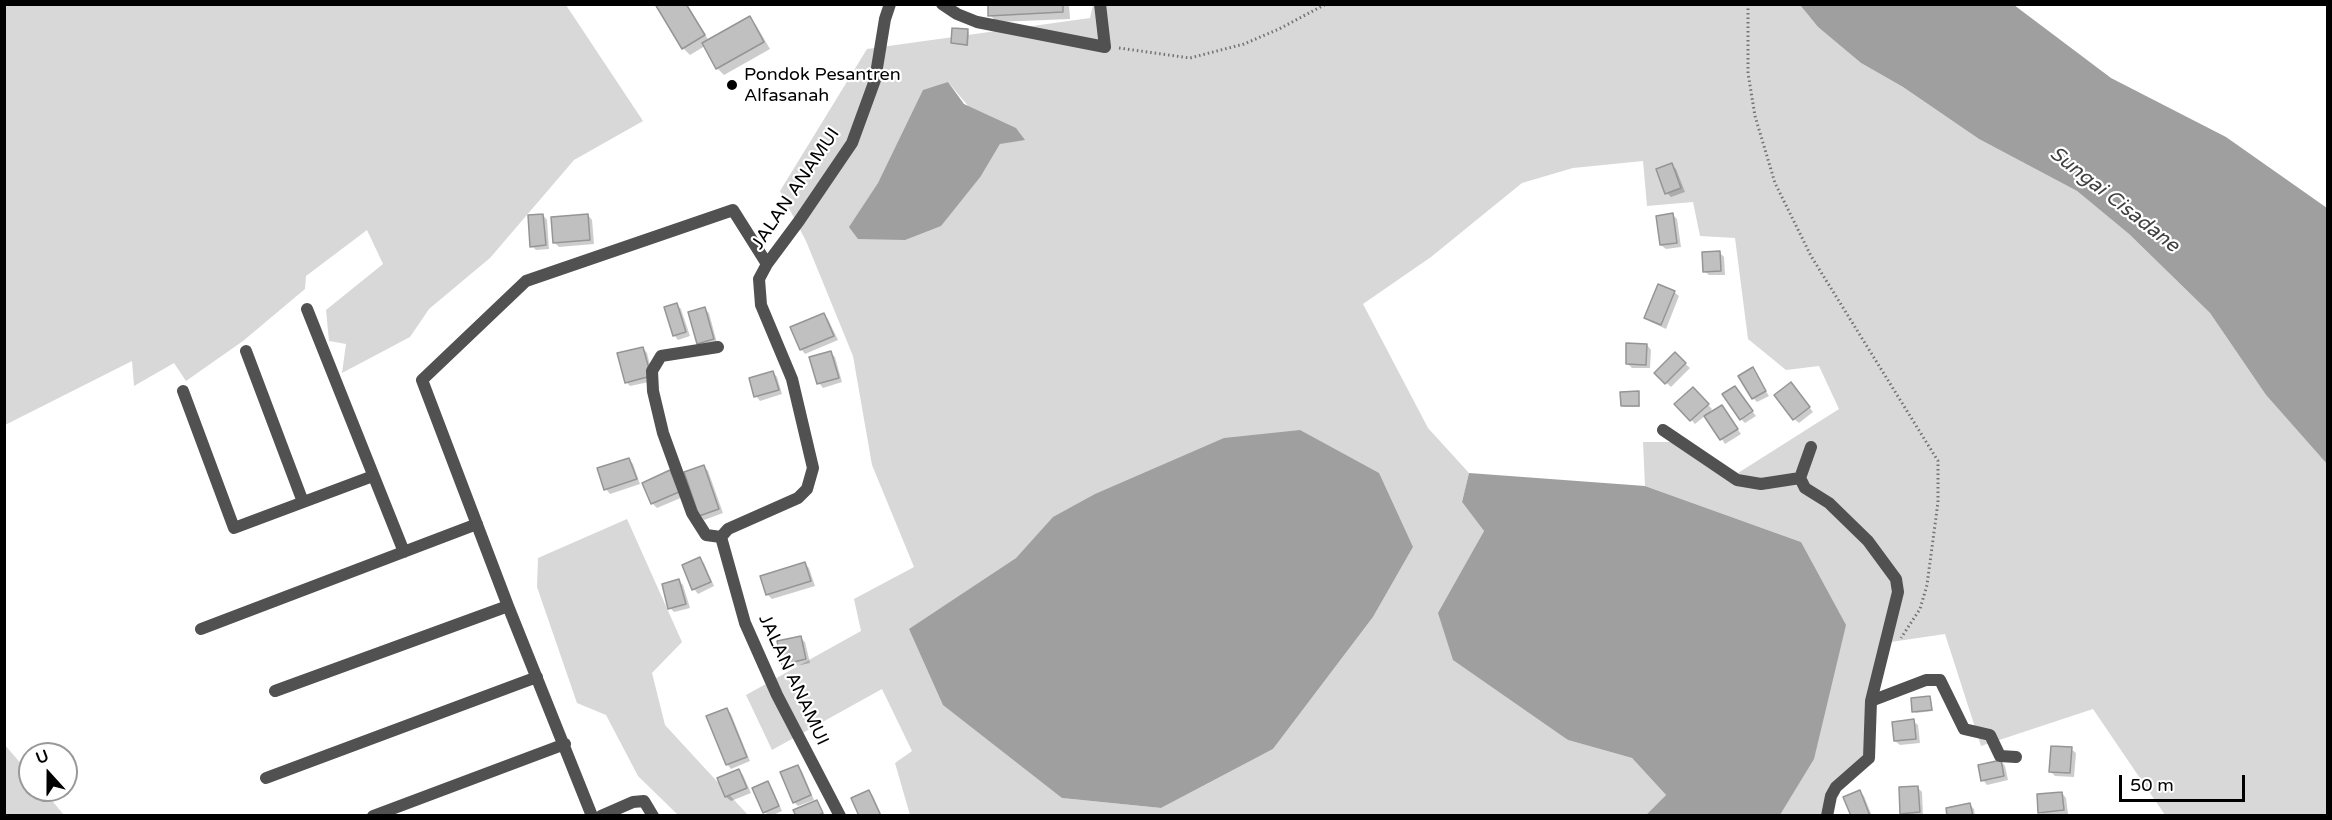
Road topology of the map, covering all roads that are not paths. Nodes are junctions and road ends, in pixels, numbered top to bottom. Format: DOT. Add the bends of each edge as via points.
graph roads {
  1 [pos="890,4"];
  2 [pos="942,4"];
  3 [pos="1100,4"];
  4 [pos="767,264"];
  5 [pos="307,309"];
  6 [pos="718,347"];
  7 [pos="246,351"];
  8 [pos="183,391"];
  9 [pos="1663,430"];
  10 [pos="1812,447"];
  11 [pos="373,476"];
  12 [pos="1800,478"];
  13 [pos="303,502"];
  14 [pos="477,524"];
  15 [pos="721,537"];
  16 [pos="404,552"];
  17 [pos="508,606"];
  18 [pos="201,629"];
  19 [pos="537,677"];
  20 [pos="275,691"];
  21 [pos="1871,701"];
  22 [pos="565,744"];
  23 [pos="2016,758"];
  24 [pos="266,778"];
  25 [pos="373,816"];
  26 [pos="592,816"];
  27 [pos="601,816"];
  28 [pos="653,816"];
  29 [pos="840,816"];
  30 [pos="1827,816"];
  1 -- 4 [label="street, JALAN ANAMUI" via="875,80 852,143"];
  2 -- 3 [label="street" via="977,22 1106,47"];
  4 -- 14 [label="street" via="733,210 526,281 422,380"];
  4 -- 15 [label="street, JALAN ANAMUI" via="759,279 761,305 792,379 813,468 807,489 798,498 728,530"];
  5 -- 11 [label="street"];
  6 -- 15 [label="street" via="661,356 652,371 663,433 692,513 706,534"];
  7 -- 13 [label="street"];
  8 -- 13 [label="street" via="234,528"];
  9 -- 12 [label="street" via="1737,480 1761,484"];
  10 -- 12 [label="street"];
  11 -- 13 [label="street"];
  11 -- 16 [label="street"];
  12 -- 21 [label="street" via="1805,489 1829,503 1868,541 1896,579 1898,592"];
  14 -- 16 [label="street"];
  14 -- 17 [label="street"];
  15 -- 29 [label="street, JALAN ANAMUI" via="746,623 777,695"];
  16 -- 18 [label="street"];
  17 -- 19 [label="street"];
  17 -- 20 [label="street"];
  19 -- 22 [label="street"];
  19 -- 24 [label="street"];
  21 -- 23 [label="street" via="1926,680 1940,680 1964,729 1990,735 2000,756"];
  21 -- 30 [label="street" via="1869,758 1836,787"];
  22 -- 25 [label="street"];
  22 -- 26 [label="street"];
  27 -- 28 [label="street" via="644,801"];
}
